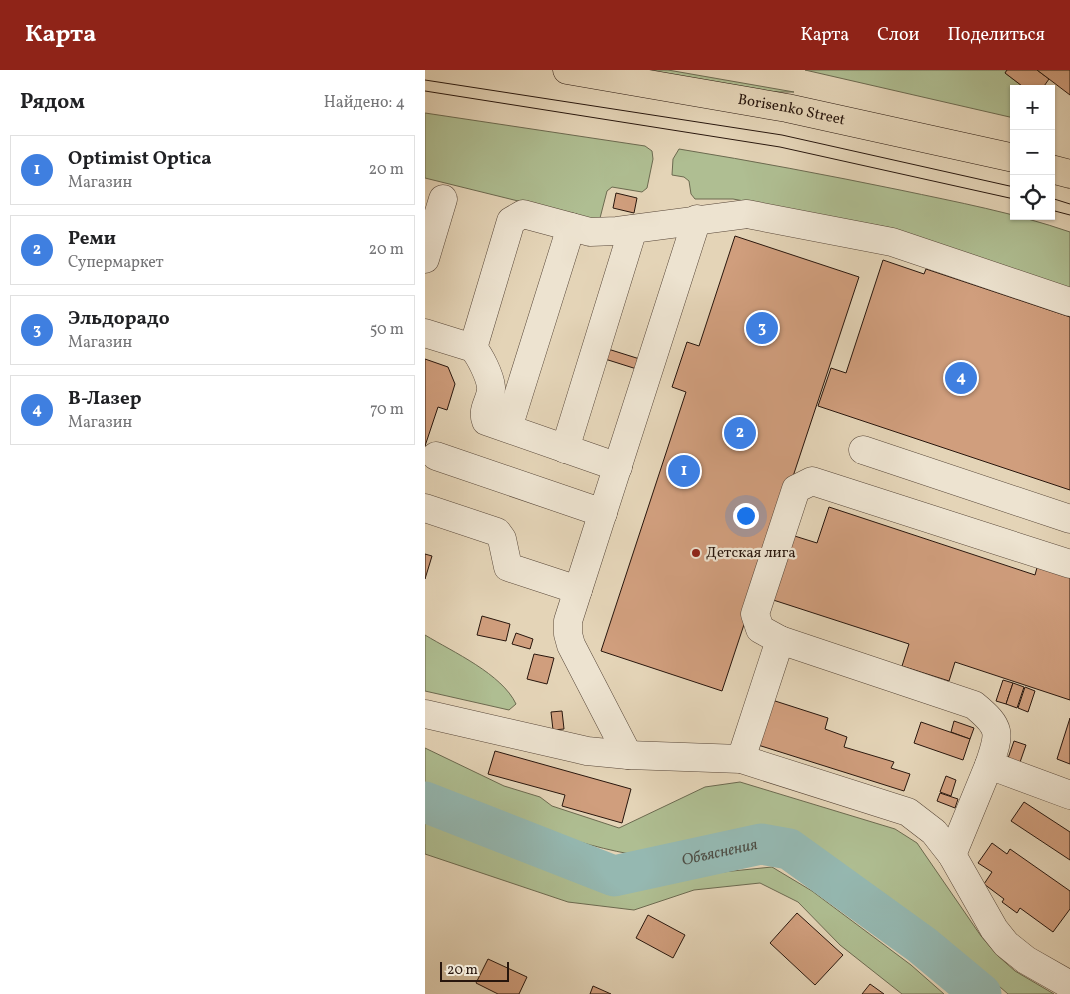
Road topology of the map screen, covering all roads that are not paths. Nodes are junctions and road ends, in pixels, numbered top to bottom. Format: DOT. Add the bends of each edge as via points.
graph roads {
  1 [pos="567,70"];
  2 [pos="1010,157"];
  3 [pos="1055,170"];
  4 [pos="1070,174"];
  5 [pos="443,198"];
  6 [pos="697,219"];
  7 [pos="571,227"];
  8 [pos="633,229"];
  9 [pos="425,259"];
  10 [pos="1070,302"];
  11 [pos="425,332"];
  12 [pos="473,348"];
  13 [pos="507,428"];
  14 [pos="565,449"];
  15 [pos="863,450"];
  16 [pos="436,456"];
  17 [pos="618,467"];
  18 [pos="425,508"];
  19 [pos="603,512"];
  20 [pos="1070,519"];
  21 [pos="1070,564"];
  22 [pos="578,590"];
  23 [pos="779,640"];
  24 [pos="425,714"];
  25 [pos="628,755"];
  26 [pos="741,759"];
  27 [pos="989,765"];
  28 [pos="1070,795"];
  29 [pos="952,855"];
  30 [pos="1070,985"];
  1 -- 2 [label="main road, Borisenko Street" via="787,108"];
  3 -- 4 [label="main road"];
  5 -- 9 [label="lane"];
  6 -- 8 [label="lane"];
  6 -- 10 [label="lane" via="747,214 892,242"];
  6 -- 17 [label="lane"];
  7 -- 8 [label="lane" via="590,232"];
  7 -- 12 [label="lane" via="523,214 511,221"];
  7 -- 13 [label="lane"];
  8 -- 14 [label="lane"];
  11 -- 12 [label="lane"];
  12 -- 13 [label="lane" via="491,386 483,414 486,421"];
  13 -- 14 [label="lane"];
  14 -- 17 [label="lane"];
  15 -- 20 [label="lane"];
  16 -- 19 [label="lane"];
  17 -- 19 [label="lane"];
  18 -- 22 [label="lane" via="497,532 509,566"];
  19 -- 22 [label="lane"];
  21 -- 23 [label="lane" via="812,481 796,489 755,614 760,629"];
  22 -- 25 [label="lane" via="568,621 568,634"];
  23 -- 26 [label="lane"];
  23 -- 27 [label="lane" via="974,705 992,720 999,738"];
  24 -- 25 [label="lane" via="587,752"];
  25 -- 26 [label="lane"];
  26 -- 29 [label="lane" via="908,812 934,832"];
  27 -- 28 [label="lane"];
  27 -- 29 [label="lane"];
  29 -- 30 [label="lane" via="993,929 1006,944 1026,960"];
}
